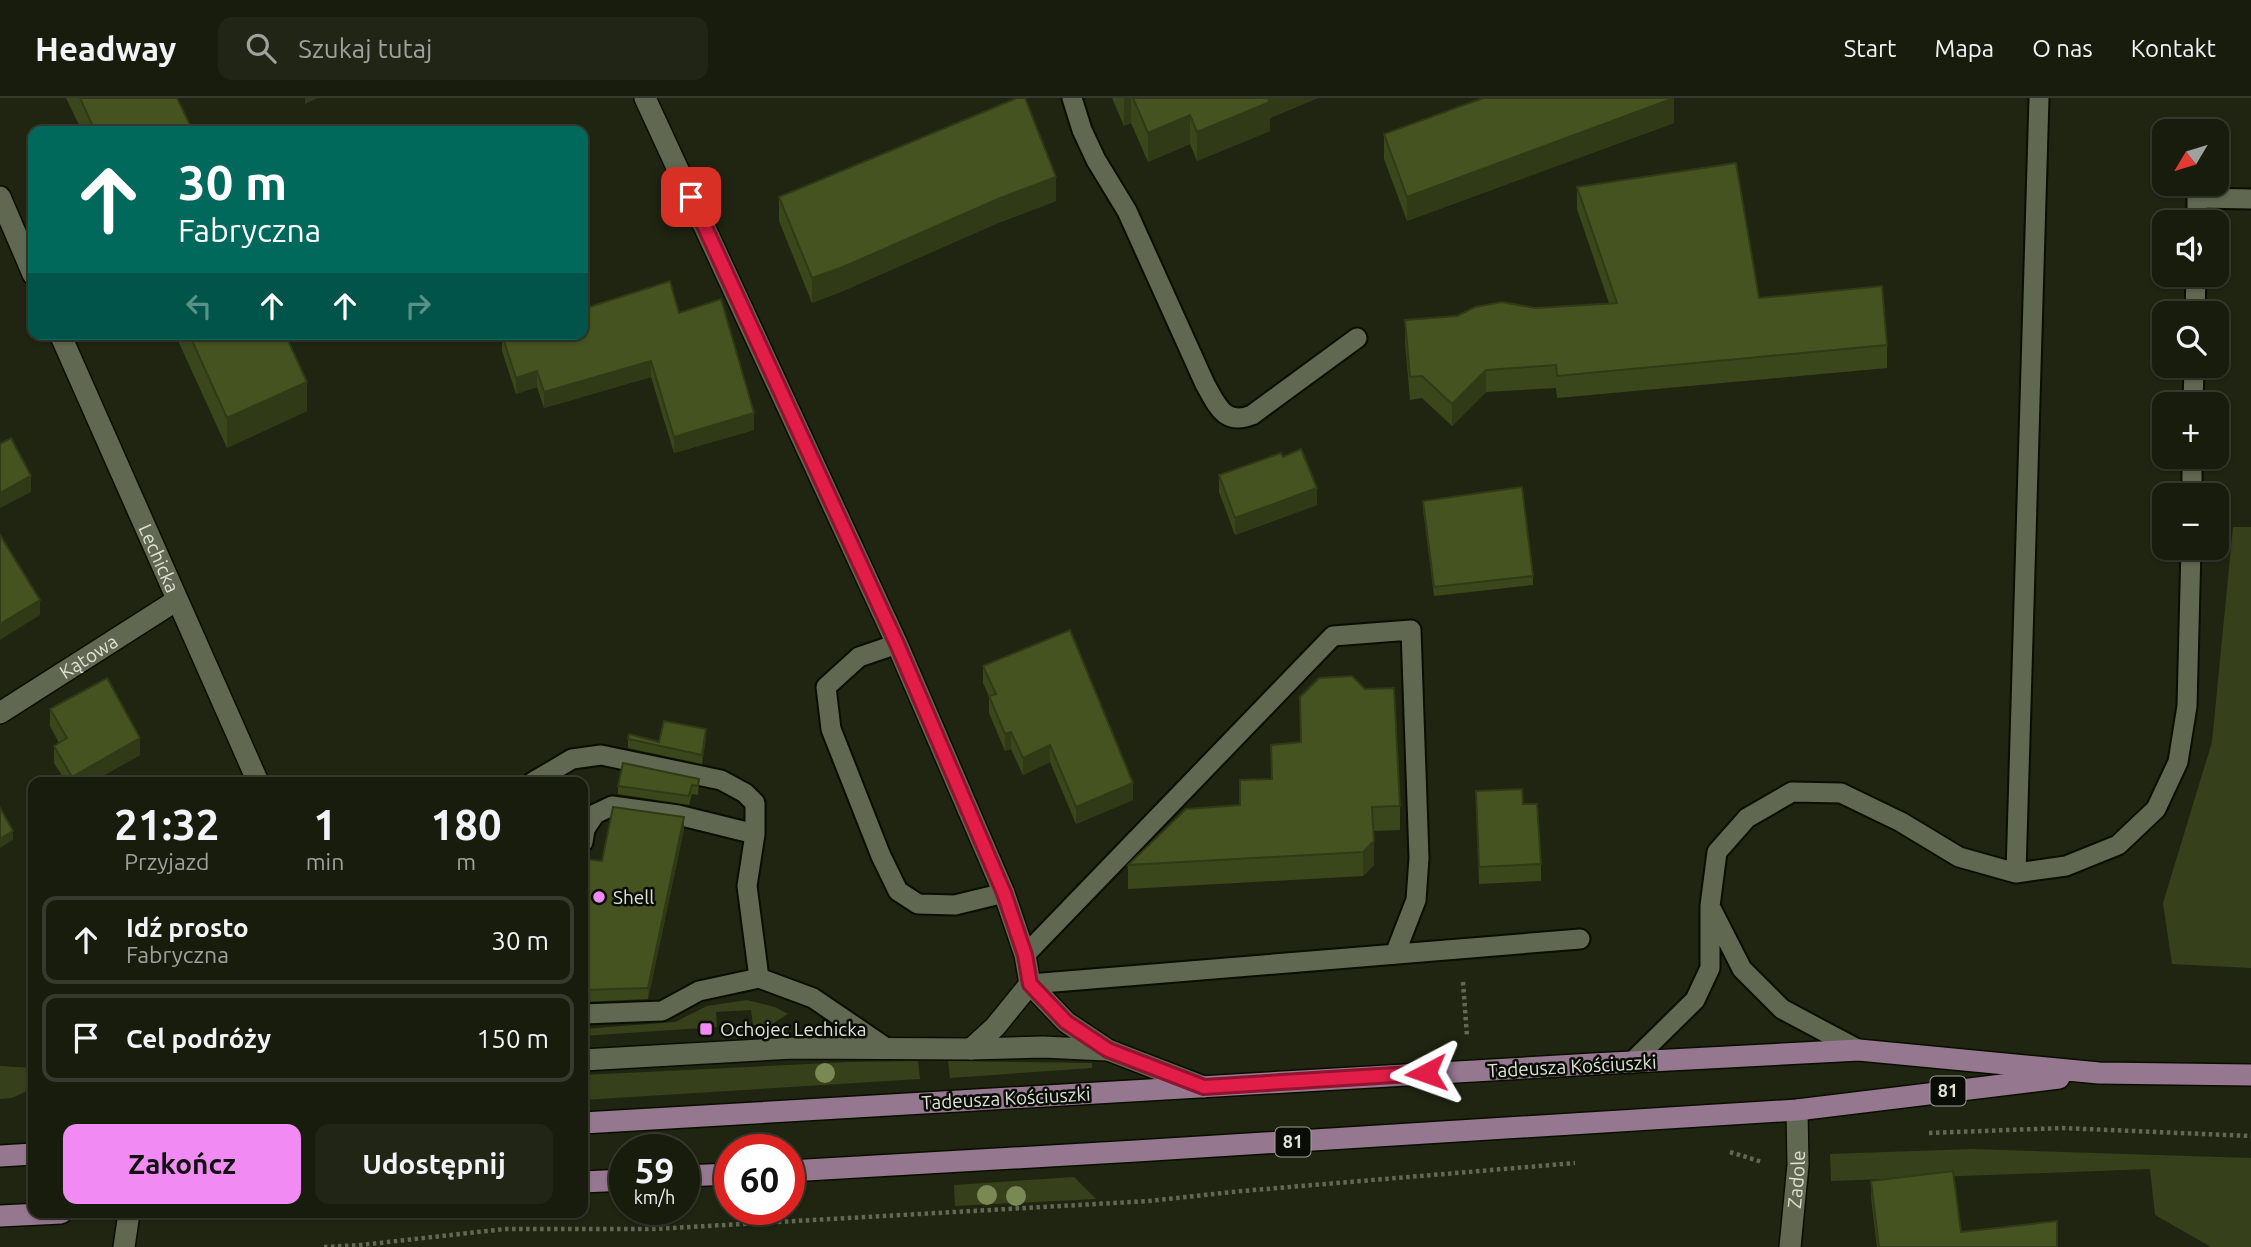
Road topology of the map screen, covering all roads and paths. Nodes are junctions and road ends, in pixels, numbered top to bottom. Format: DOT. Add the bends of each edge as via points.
graph roads {
  1 [pos="645,98"];
  2 [pos="1072,98"];
  3 [pos="2039,98"];
  4 [pos="0,197"];
  5 [pos="2251,199"];
  6 [pos="2197,210"];
  7 [pos="7,234"];
  8 [pos="28,266"];
  9 [pos="1357,338"];
  10 [pos="63,340"];
  11 [pos="2191,560"];
  12 [pos="177,600"];
  13 [pos="897,644"];
  14 [pos="0,713"];
  15 [pos="256,777"];
  16 [pos="542,777"];
  17 [pos="588,824"];
  18 [pos="755,834"];
  19 [pos="2016,873"];
  20 [pos="1004,893"];
  21 [pos="1710,906"];
  22 [pos="1580,939"];
  23 [pos="1460,949"];
  24 [pos="1395,954"];
  25 [pos="1025,955"];
  26 [pos="759,978"];
  27 [pos="1030,984"];
  28 [pos="588,1014"];
  29 [pos="1467,1038"];
  30 [pos="888,1049"];
  31 [pos="971,1049"];
  32 [pos="1108,1050"];
  33 [pos="1859,1050"];
  34 [pos="588,1060"];
  35 [pos="1630,1063"];
  36 [pos="2099,1073"];
  37 [pos="2251,1075"];
  38 [pos="1204,1087"];
  39 [pos="1797,1110"];
  40 [pos="588,1123"];
  41 [pos="1923,1133"];
  42 [pos="2251,1136"];
  43 [pos="1727,1150"];
  44 [pos="28,1154"];
  45 [pos="0,1156"];
  46 [pos="1771,1165"];
  47 [pos="805,1170"];
  48 [pos="609,1181"];
  49 [pos="588,1182"];
  50 [pos="28,1215"];
  51 [pos="0,1216"];
  52 [pos="128,1218"];
  53 [pos="654,1229"];
  54 [pos="124,1247"];
  55 [pos="324,1247"];
  56 [pos="1790,1247"];
  1 -- 13 [label="street"];
  2 -- 9 [label="lane" via="1096,160 1127,211 1219,409 1240,420 1252,415"];
  3 -- 19 [label="lane"];
  4 -- 7 [label="street"];
  5 -- 6 [label="lane" via="2197,198"];
  7 -- 8 [label="street"];
  10 -- 12 [label="street, Lechicka"];
  11 -- 19 [label="lane" via="2188,706 2178,762 2156,809 2119,845 2066,866"];
  12 -- 14 [label="street, Kątowa"];
  12 -- 15 [label="street, Lechicka"];
  13 -- 20 [label="street"];
  13 -- 20 [label="lane" via="859,657 827,687 831,729 881,856 898,891 918,904 955,905"];
  16 -- 18 [label="lane" via="572,760 601,755 721,780 755,803"];
  17 -- 18 [label="lane" via="595,814 612,806 678,815"];
  18 -- 26 [label="lane" via="747,886"];
  19 -- 21 [label="lane" via="1959,856 1841,793 1792,792 1747,818 1717,852"];
  20 -- 25 [label="street"];
  21 -- 33 [label="lane" via="1742,969 1782,1009"];
  21 -- 35 [label="lane" via="1710,968 1695,1000"];
  22 -- 23 [label="lane"];
  23 -- 24 [label="lane"];
  23 -- 29 [label="path"];
  24 -- 25 [label="lane" via="1416,900 1419,858 1411,630 1333,636"];
  24 -- 27 [label="lane"];
  25 -- 27 [label="street"];
  26 -- 28 [label="lane" via="699,991 662,1011"];
  26 -- 30 [label="lane" via="813,998"];
  27 -- 31 [label="street"];
  27 -- 32 [label="street" via="1066,1022"];
  30 -- 31 [label="street"];
  30 -- 34 [label="street" via="793,1048"];
  31 -- 32 [label="street"];
  32 -- 38 [label="street"];
  33 -- 35 [label="main road, Tadeusza Kościuszki / 81"];
  33 -- 36 [label="main road, Tadeusza Kościuszki / 81"];
  35 -- 38 [label="main road, Tadeusza Kościuszki / 81"];
  36 -- 37 [label="main road, Tadeusza Kościuszki / 81"];
  36 -- 39 [label="main road, Tadeusza Kościuszki / 81"];
  38 -- 40 [label="main road, Tadeusza Kościuszki / 81"];
  39 -- 47 [label="main road, Tadeusza Kościuszki / 81"];
  39 -- 56 [label="street, Zadole" via="1798,1165"];
  41 -- 42 [label="path" via="2062,1128"];
  43 -- 46 [label="path"];
  44 -- 45 [label="main road"];
  48 -- 49 [label="main road"];
  50 -- 51 [label="main road"];
  52 -- 54 [label="street"];
  53 -- 55 [label="path" via="505,1229"];
}
